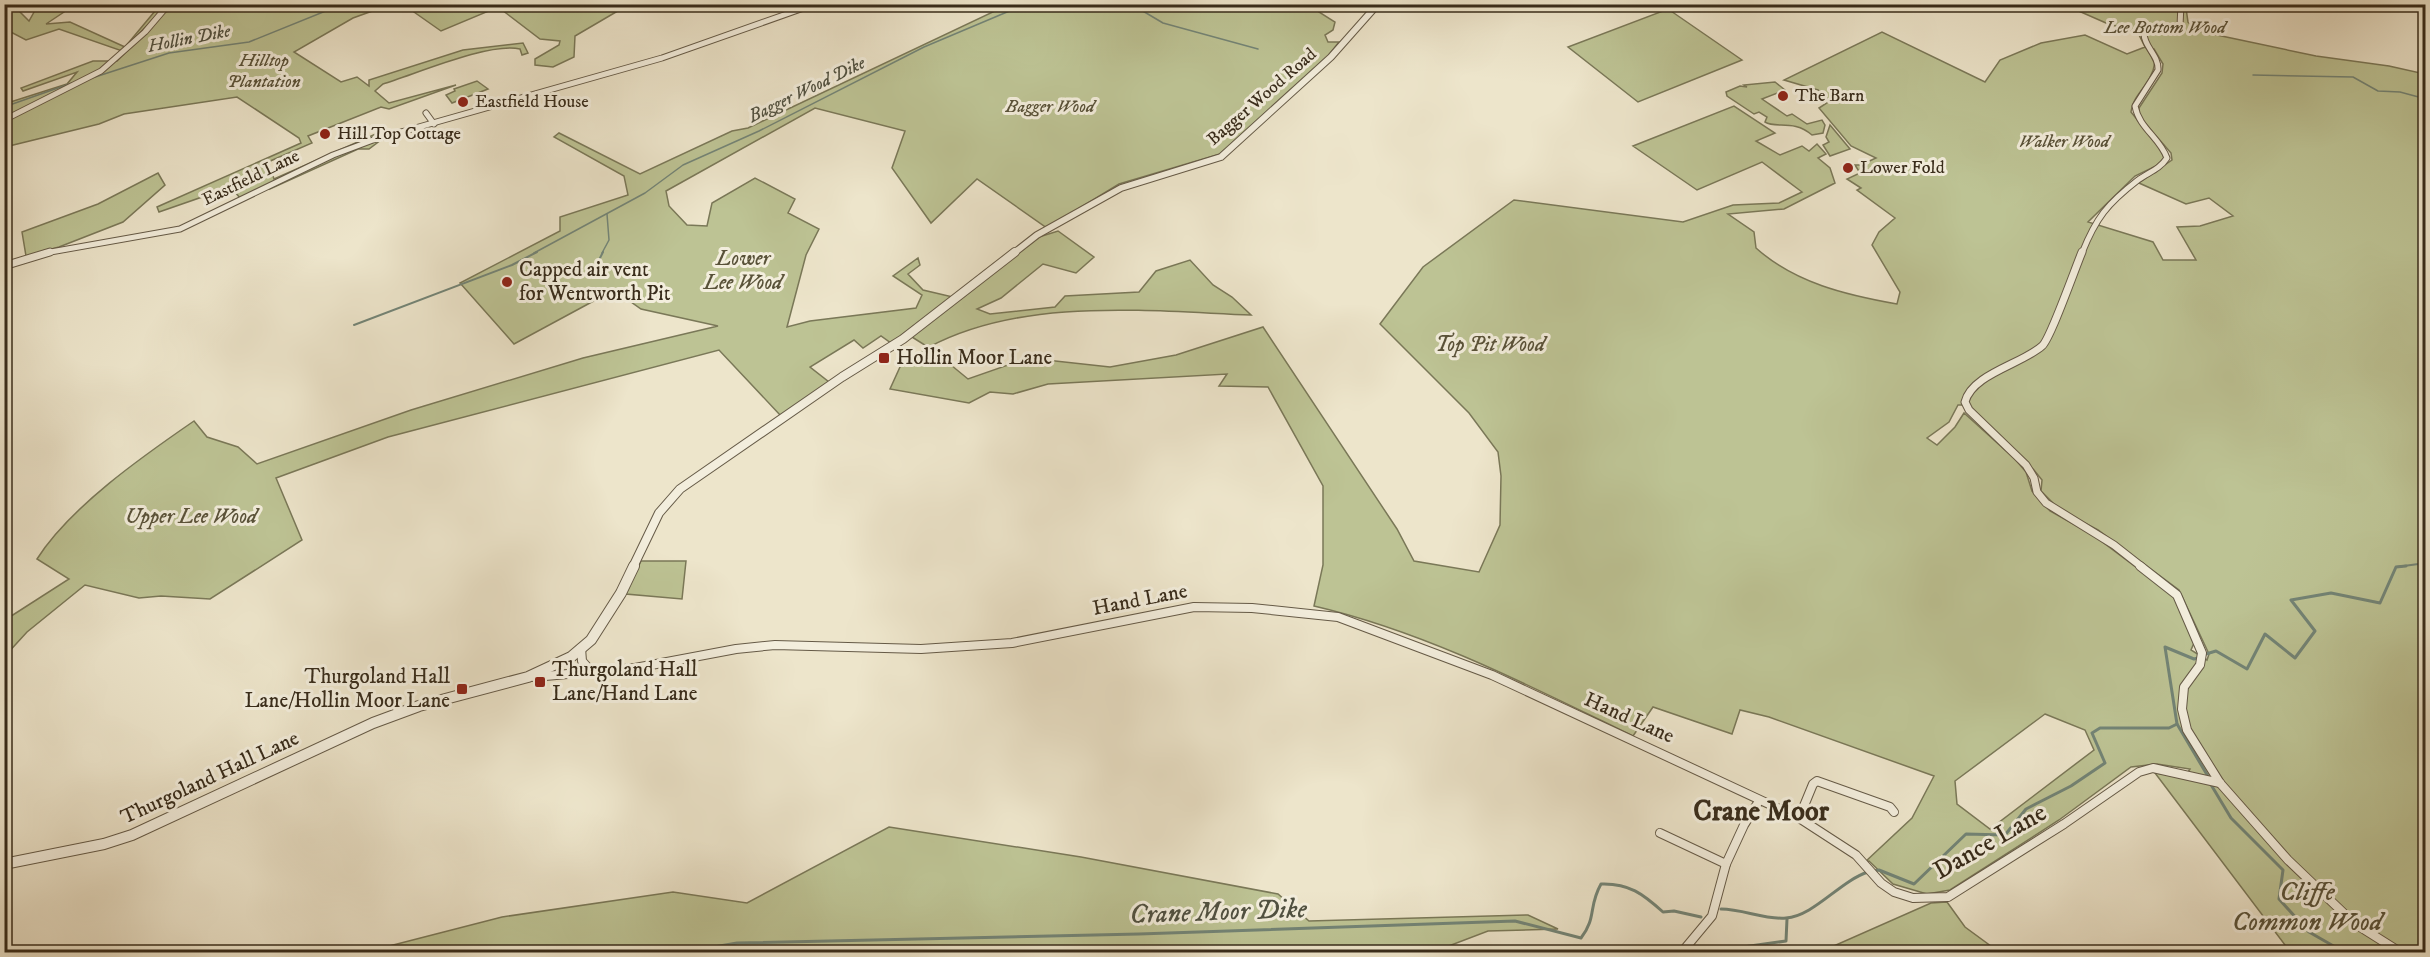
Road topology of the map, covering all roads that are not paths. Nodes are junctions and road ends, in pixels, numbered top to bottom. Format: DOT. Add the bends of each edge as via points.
graph roads {
  1 [pos="169,4"];
  2 [pos="815,4"];
  3 [pos="1378,4"];
  4 [pos="2181,4"];
  5 [pos="426,113"];
  6 [pos="4,120"];
  7 [pos="434,124"];
  8 [pos="4,266"];
  9 [pos="581,648"];
  10 [pos="591,671"];
  11 [pos="528,677"];
  12 [pos="2218,783"];
  13 [pos="1759,801"];
  14 [pos="1893,812"];
  15 [pos="1799,818"];
  16 [pos="1660,833"];
  17 [pos="4,864"];
  18 [pos="1725,864"];
  19 [pos="1682,952"];
  20 [pos="2400,952"];
  1 -- 6 [label="street" via="125,51 90,78"];
  2 -- 7 [label="street, Eastfield Lane" via="662,58"];
  3 -- 9 [label="street, Bagger Wood Road" via="1331,57 1221,157 1122,188 1037,235 903,339 842,376 680,489 659,513 621,593 591,640"];
  4 -- 12 [label="street" via="2180,26 2144,32 2159,68 2135,106 2141,123 2167,158 2161,167 2109,203 2094,223 2044,345 1977,384 1965,402 1968,410 2026,465 2046,503 2114,545 2177,595 2202,653 2200,665 2184,687 2182,710 2187,730"];
  5 -- 7 [label="street"];
  7 -- 8 [label="street, Eastfield Lane" via="333,155 180,229 59,249"];
  9 -- 10 [label="street" via="582,661"];
  9 -- 11 [label="street" via="571,657"];
  10 -- 11 [label="street, Hand Lane"];
  10 -- 13 [label="street, Hand Lane" via="775,645 921,649 989,646 1194,607 1252,608 1338,617 1492,675 1685,762"];
  11 -- 17 [label="street, Thurgoland Hall Lane" via="418,706 373,723 132,835"];
  12 -- 15 [label="street, Dance Lane" via="2154,768 2139,772 1948,897 1914,897 1894,892 1834,838"];
  12 -- 20 [label="street" via="2288,860 2354,923"];
  13 -- 15 [label="street, Dance Lane"];
  13 -- 18 [label="street"];
  14 -- 15 [label="street" via="1890,807 1817,781"];
  16 -- 18 [label="street"];
  18 -- 19 [label="street" via="1712,916"];
}
